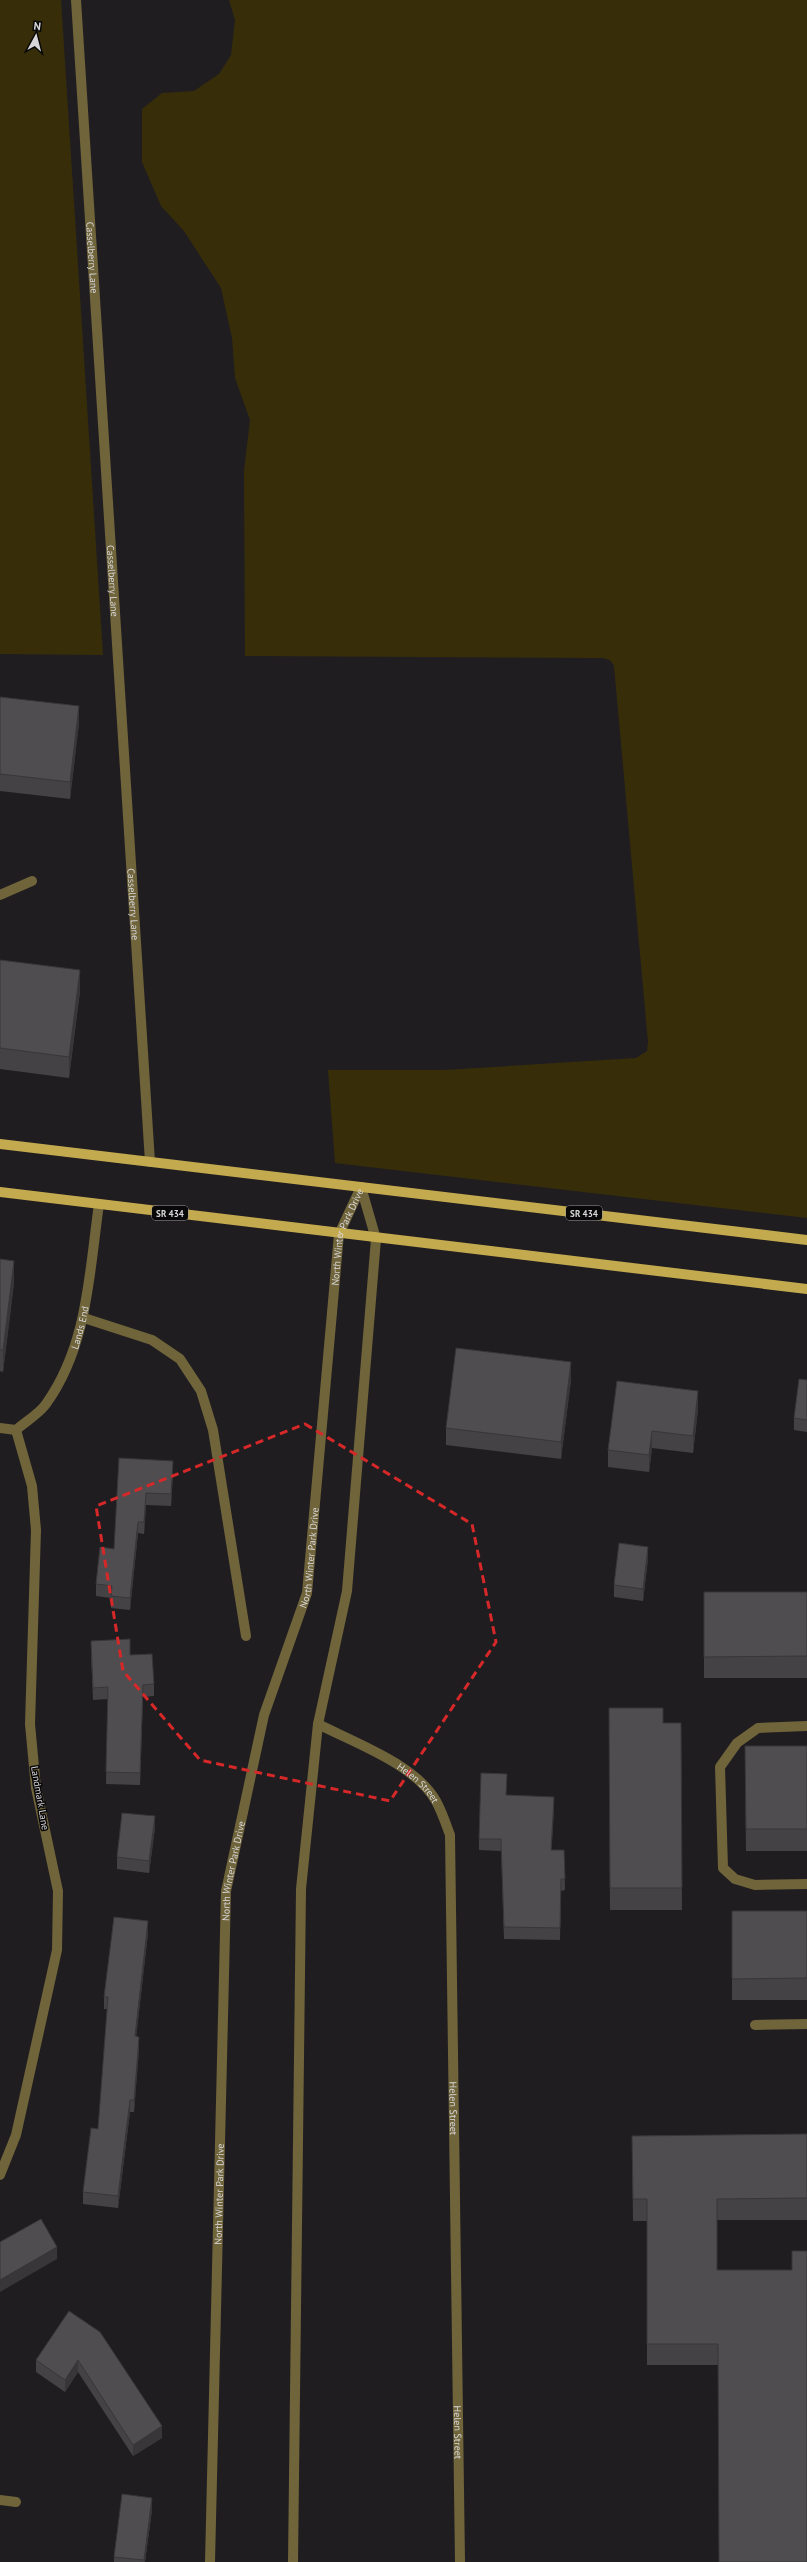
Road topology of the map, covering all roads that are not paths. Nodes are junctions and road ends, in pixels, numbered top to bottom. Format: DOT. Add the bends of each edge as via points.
graph roads {
  1 [pos="76,0"];
  2 [pos="32,881"];
  3 [pos="0,894"];
  4 [pos="0,1144"];
  5 [pos="150,1162"];
  6 [pos="361,1187"];
  7 [pos="0,1192"];
  8 [pos="99,1204"];
  9 [pos="339,1234"];
  10 [pos="376,1239"];
  11 [pos="807,1240"];
  12 [pos="807,1288"];
  13 [pos="84,1318"];
  14 [pos="0,1428"];
  15 [pos="16,1430"];
  16 [pos="246,1636"];
  17 [pos="318,1724"];
  18 [pos="807,1726"];
  19 [pos="807,1884"];
  20 [pos="807,2024"];
  21 [pos="755,2025"];
  22 [pos="0,2175"];
  23 [pos="0,2500"];
  24 [pos="16,2502"];
  25 [pos="210,2562"];
  26 [pos="293,2562"];
  27 [pos="460,2562"];
  1 -- 5 [label="street, Casselberry Lane"];
  2 -- 3 [label="street"];
  4 -- 5 [label="main road, SR 434"];
  5 -- 6 [label="main road, SR 434"];
  6 -- 9 [label="street, North Winter Park Drive"];
  6 -- 10 [label="street, North Winter Park Drive"];
  6 -- 11 [label="main road, SR 434"];
  7 -- 8 [label="main road, SR 434"];
  8 -- 9 [label="main road, SR 434"];
  8 -- 13 [label="street, Lands End"];
  9 -- 10 [label="main road, SR 434"];
  9 -- 25 [label="street, North Winter Park Drive" via="307,1593 264,1715 226,1891"];
  10 -- 12 [label="main road, SR 434"];
  10 -- 17 [label="street, North Winter Park Drive" via="347,1591"];
  13 -- 15 [label="street, Lands End" via="76,1348 46,1405"];
  13 -- 16 [label="street" via="152,1340 180,1359 201,1391 213,1430"];
  14 -- 15 [label="street"];
  15 -- 22 [label="street, Landmark Lane" via="32,1486 36,1530 30,1724 36,1788 58,1891 57,1950 16,2135"];
  17 -- 26 [label="street, North Winter Park Drive" via="301,1889"];
  17 -- 27 [label="street, Helen Street" via="377,1753 420,1780 436,1801 450,1835"];
  18 -- 19 [label="street" via="758,1728 737,1742 720,1767 724,1868 735,1879 755,1885"];
  20 -- 21 [label="street"];
  23 -- 24 [label="street"];
}
